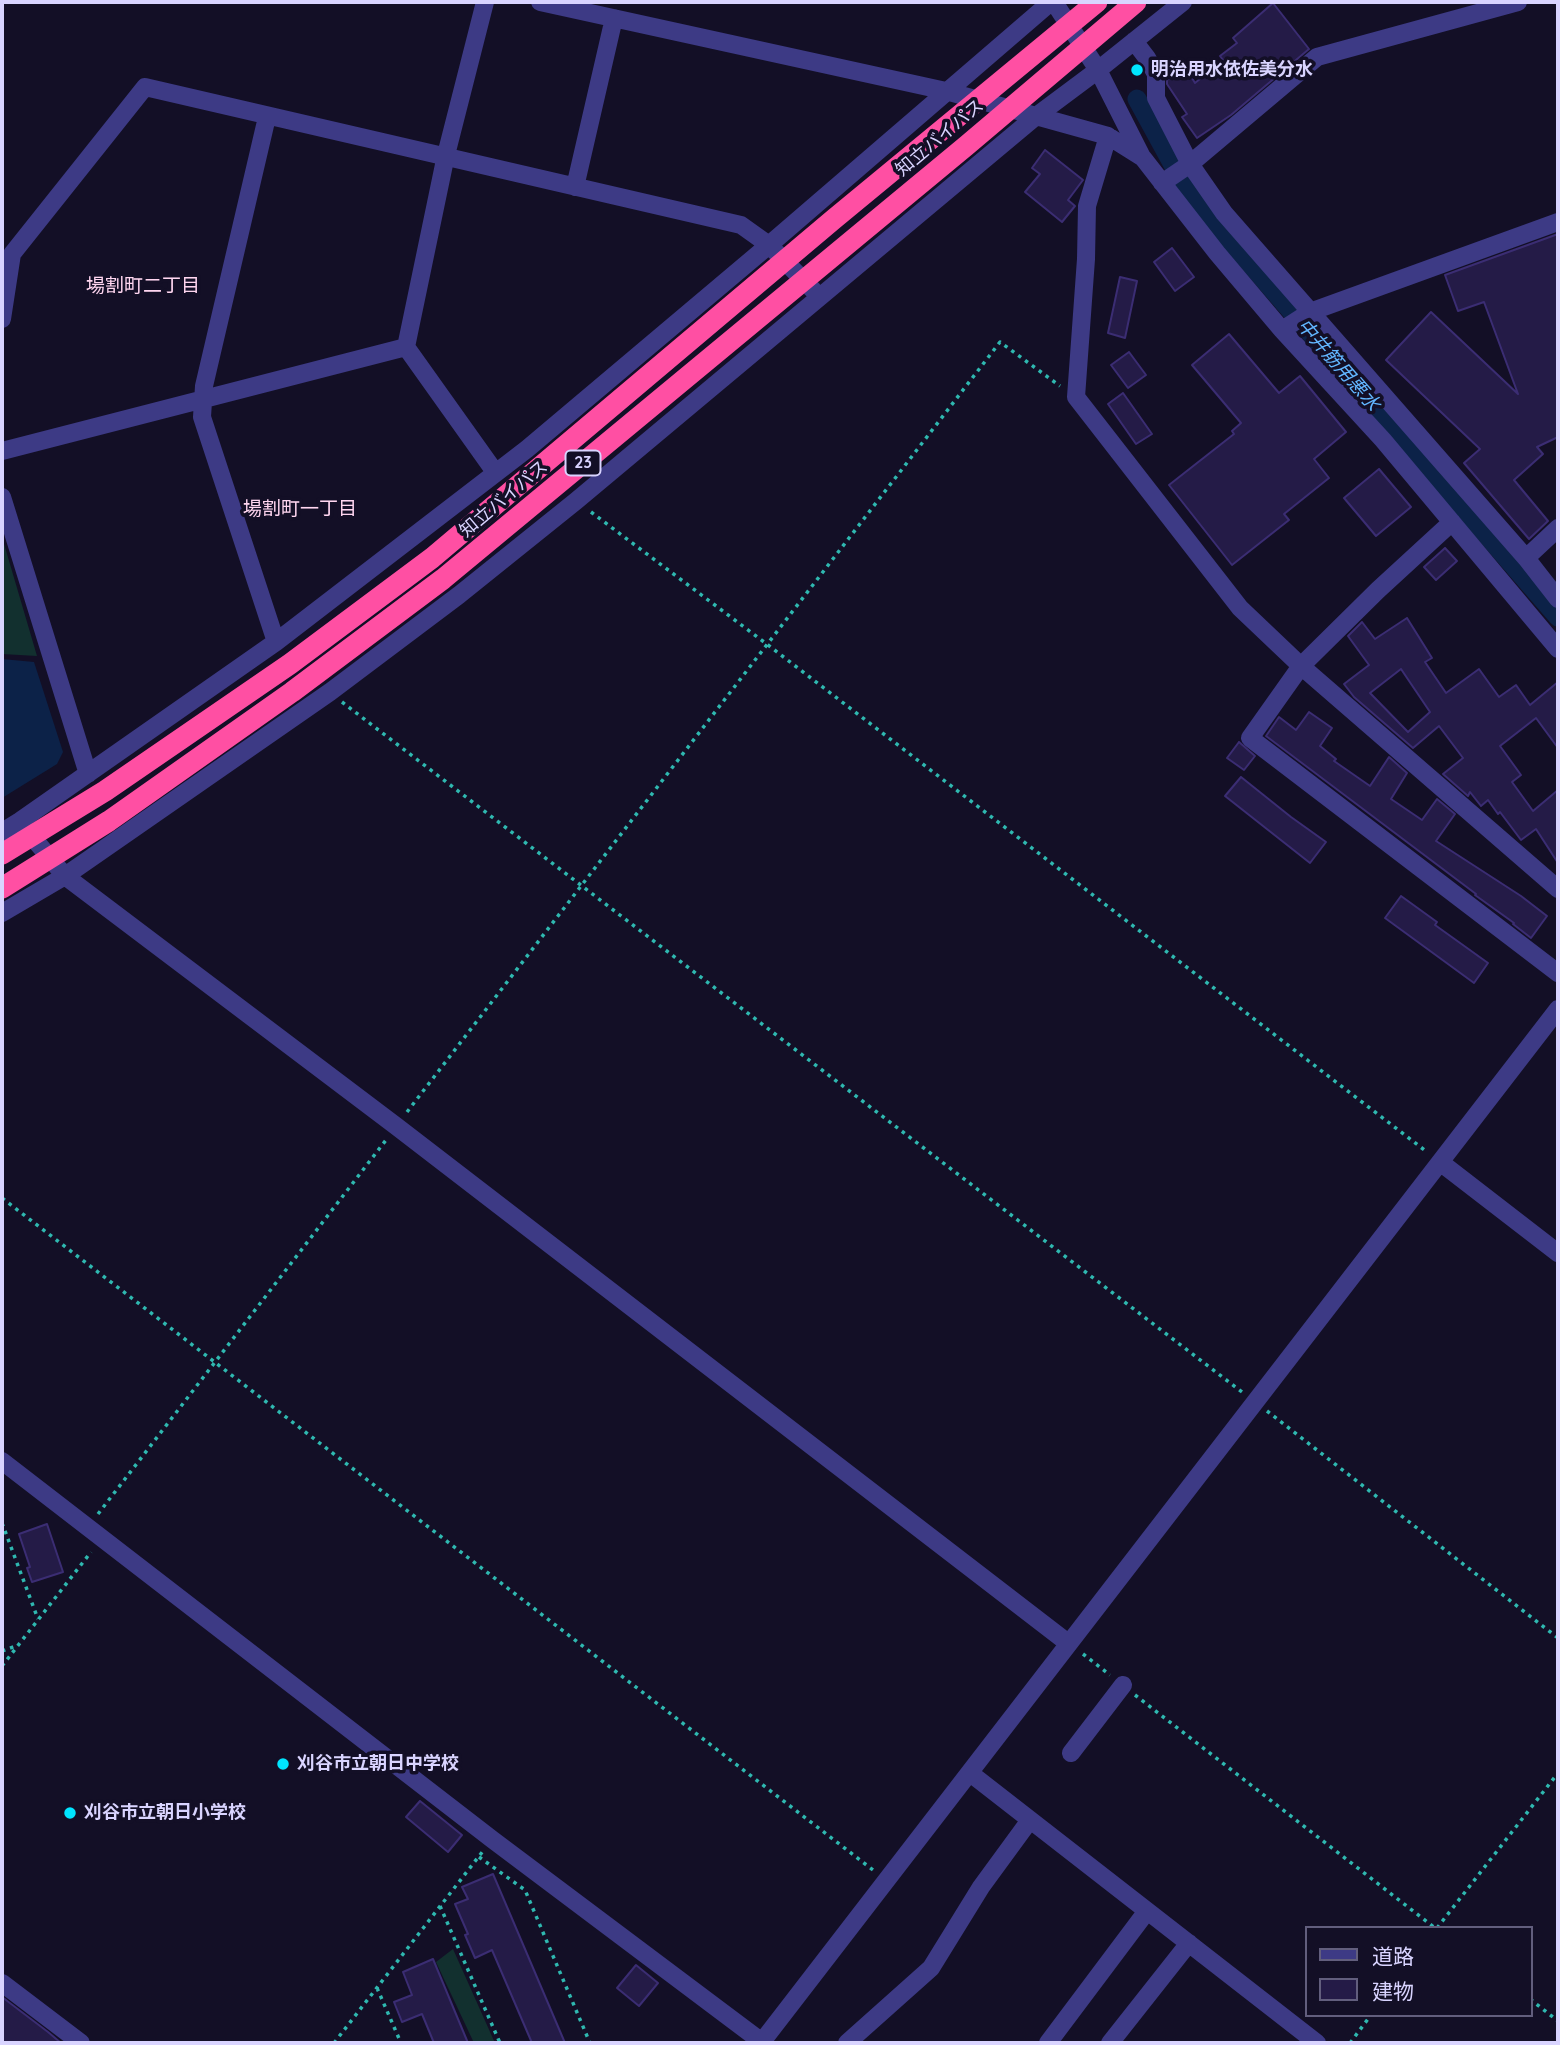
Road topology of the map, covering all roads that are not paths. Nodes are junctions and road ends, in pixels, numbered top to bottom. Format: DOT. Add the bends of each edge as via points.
graph roads {
  1 [pos="485,2"];
  2 [pos="540,2"];
  3 [pos="1053,2"];
  4 [pos="1097,2"];
  5 [pos="1136,2"];
  6 [pos="1183,2"];
  7 [pos="1518,2"];
  8 [pos="614,19"];
  9 [pos="1134,41"];
  10 [pos="1098,70"];
  11 [pos="946,91"];
  12 [pos="267,117"];
  13 [pos="1035,117"];
  14 [pos="1108,136"];
  15 [pos="446,155"];
  16 [pos="1143,158"];
  17 [pos="1176,173"];
  18 [pos="575,187"];
  19 [pos="1558,222"];
  20 [pos="769,245"];
  21 [pos="820,297"];
  22 [pos="1310,312"];
  23 [pos="2,319"];
  24 [pos="1282,330"];
  25 [pos="406,347"];
  26 [pos="202,400"];
  27 [pos="527,449"];
  28 [pos="2,451"];
  29 [pos="495,472"];
  30 [pos="2,497"];
  31 [pos="576,501"];
  32 [pos="1452,522"];
  33 [pos="1558,528"];
  34 [pos="1526,558"];
  35 [pos="1558,599"];
  36 [pos="276,642"];
  37 [pos="1558,649"];
  38 [pos="1301,666"];
  39 [pos="89,774"];
  40 [pos="20,821"];
  41 [pos="2,832"];
  42 [pos="2,853"];
  43 [pos="65,876"];
  44 [pos="2,888"];
  45 [pos="1558,888"];
  46 [pos="2,913"];
  47 [pos="1558,973"];
  48 [pos="1558,1009"];
  49 [pos="1440,1162"];
  50 [pos="1558,1253"];
  51 [pos="2,1461"];
  52 [pos="1068,1643"];
  53 [pos="1123,1685"];
  54 [pos="1070,1753"];
  55 [pos="970,1773"];
  56 [pos="1030,1820"];
  57 [pos="1147,1911"];
  58 [pos="1189,1943"];
  59 [pos="2,1983"];
  60 [pos="61,2037"];
  61 [pos="81,2043"];
  62 [pos="761,2043"];
  63 [pos="847,2043"];
  64 [pos="1048,2043"];
  65 [pos="1110,2043"];
  66 [pos="1317,2043"];
  1 -- 15 [label="street"];
  2 -- 8 [label="street"];
  3 -- 10 [label="street"];
  3 -- 11 [label="street"];
  4 -- 42 [label="highway, 知立バイパス / 23, bridge" via="432,558 105,791"];
  5 -- 44 [label="highway, 知立バイパス / 23, bridge" via="443,579 109,821"];
  6 -- 9 [label="street"];
  7 -- 17 [label="street" via="1317,57"];
  8 -- 11 [label="street"];
  8 -- 18 [label="street"];
  9 -- 10 [label="street"];
  9 -- 17 [label="street" via="1156,74 1156,98"];
  10 -- 13 [label="street"];
  10 -- 16 [label="street"];
  11 -- 13 [label="street"];
  11 -- 20 [label="street"];
  12 -- 15 [label="street"];
  12 -- 23 [label="street" via="145,87 12,254"];
  12 -- 26 [label="street"];
  13 -- 14 [label="street"];
  13 -- 21 [label="street"];
  14 -- 16 [label="street"];
  14 -- 38 [label="street" via="1087,206 1076,397 1240,608"];
  15 -- 18 [label="street"];
  15 -- 25 [label="street"];
  16 -- 17 [label="street"];
  17 -- 22 [label="street" via="1224,213"];
  17 -- 24 [label="street"];
  18 -- 20 [label="street" via="741,225"];
  19 -- 22 [label="street"];
  20 -- 21 [label="street"];
  20 -- 27 [label="street"];
  21 -- 31 [label="street"];
  22 -- 24 [label="street"];
  22 -- 34 [label="street"];
  24 -- 32 [label="street"];
  25 -- 26 [label="street"];
  25 -- 29 [label="street"];
  26 -- 28 [label="street"];
  26 -- 36 [label="street" via="202,417"];
  27 -- 29 [label="street"];
  27 -- 31 [label="street"];
  29 -- 36 [label="street"];
  30 -- 39 [label="street"];
  31 -- 43 [label="street" via="330,692"];
  32 -- 37 [label="street"];
  32 -- 38 [label="street"];
  33 -- 34 [label="street"];
  34 -- 35 [label="street"];
  36 -- 39 [label="street"];
  38 -- 45 [label="street"];
  38 -- 47 [label="street" via="1250,738"];
  39 -- 40 [label="street"];
  40 -- 41 [label="street"];
  40 -- 43 [label="street"];
  43 -- 46 [label="street"];
  43 -- 52 [label="street"];
  48 -- 49 [label="street"];
  49 -- 50 [label="street"];
  49 -- 52 [label="street"];
  51 -- 62 [label="street"];
  52 -- 55 [label="street"];
  53 -- 54 [label="street"];
  55 -- 56 [label="street"];
  55 -- 62 [label="street"];
  56 -- 57 [label="street"];
  56 -- 63 [label="street" via="931,1968"];
  57 -- 58 [label="street"];
  57 -- 64 [label="street"];
  58 -- 65 [label="street"];
  58 -- 66 [label="street"];
  59 -- 60 [label="street"];
  60 -- 61 [label="street"];
}
